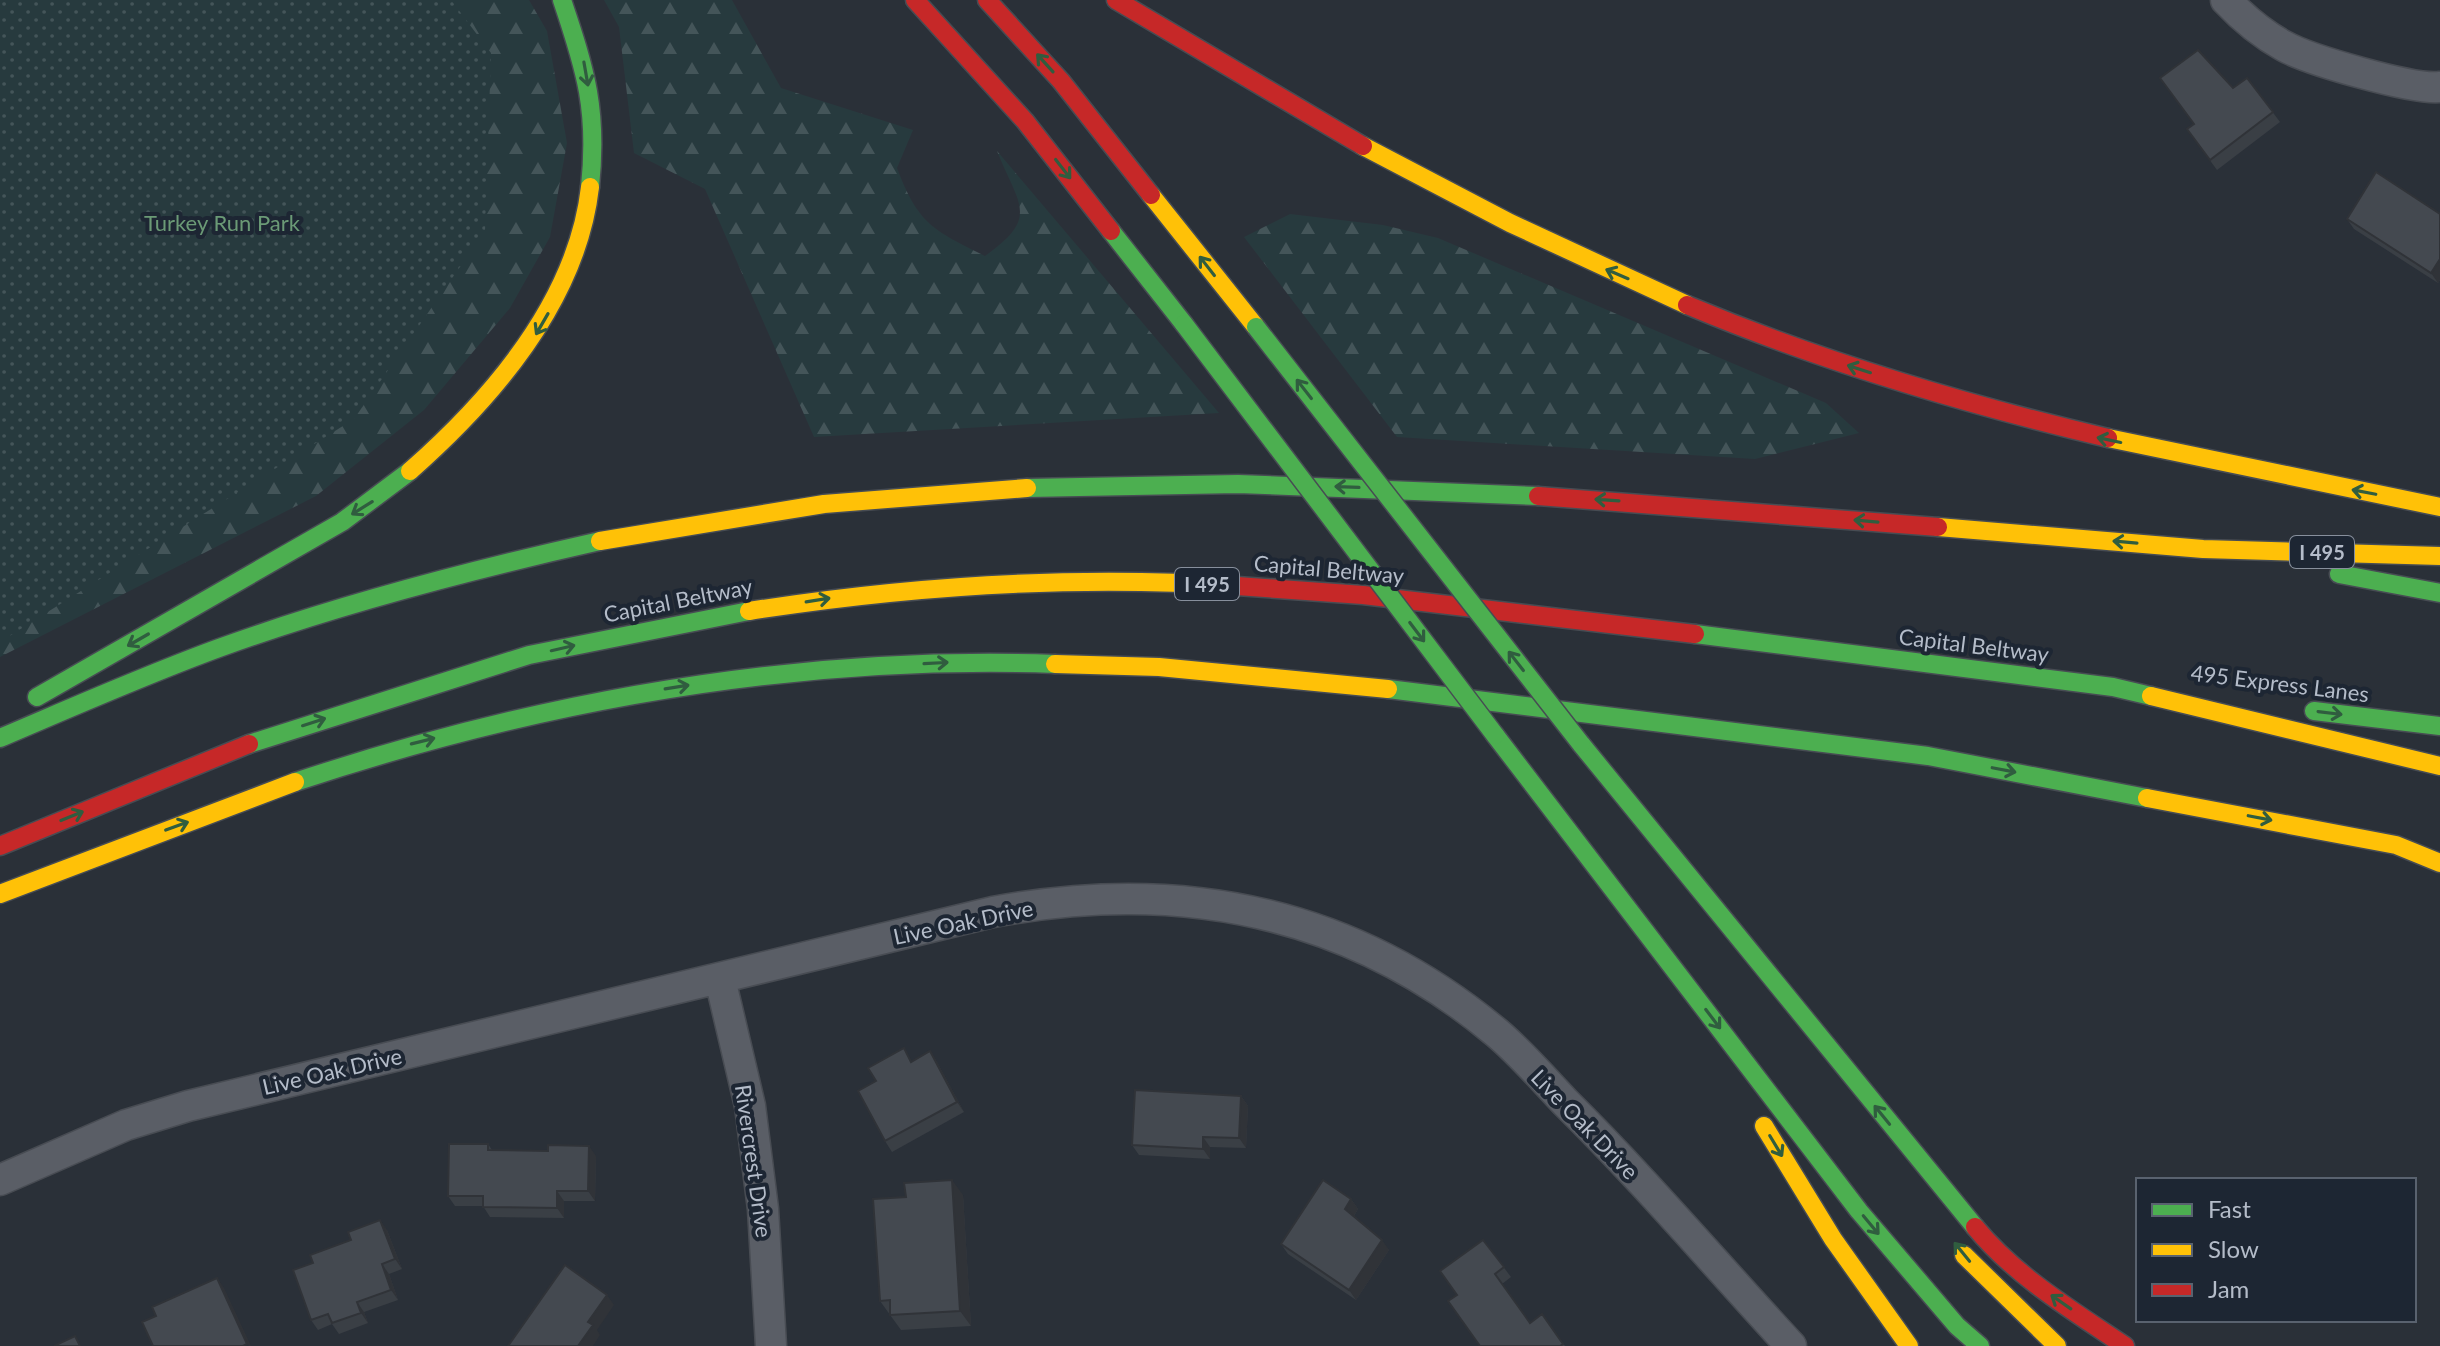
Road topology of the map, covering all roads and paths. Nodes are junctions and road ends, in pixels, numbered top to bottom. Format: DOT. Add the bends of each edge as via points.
graph roads {
  1 [pos="562,0"];
  2 [pos="915,0"];
  3 [pos="987,0"];
  4 [pos="1116,0"];
  5 [pos="2226,0"];
  6 [pos="2440,87"];
  7 [pos="2440,507"];
  8 [pos="2203,549"];
  9 [pos="2440,556"];
  10 [pos="2440,593"];
  11 [pos="2113,687"];
  12 [pos="2269,706"];
  13 [pos="2300,709"];
  14 [pos="13,711"];
  15 [pos="2440,726"];
  16 [pos="1495,735"];
  17 [pos="0,738"];
  18 [pos="1581,744"];
  19 [pos="2440,766"];
  20 [pos="0,846"];
  21 [pos="2440,863"];
  22 [pos="0,894"];
  23 [pos="720,979"];
  24 [pos="1823,1071"];
  25 [pos="1741,1089"];
  26 [pos="1758,1117"];
  27 [pos="0,1180"];
  28 [pos="1957,1246"];
  29 [pos="1780,1343"];
  30 [pos="771,1346"];
  31 [pos="1909,1346"];
  32 [pos="1980,1346"];
  33 [pos="2057,1346"];
  34 [pos="2125,1346"];
  1 -- 14 [label="highway, one-way" via="587,68 593,134 590,189 581,238 564,284 537,334 500,382 389,491"];
  2 -- 16 [label="highway, one-way, bridge" via="1025,121"];
  18 -- 3 [label="highway, one-way, bridge" via="1061,81"];
  7 -- 4 [label="highway, one-way" via="2086,435 1949,399 1760,336 1573,255 1396,165 1247,82"];
  5 -- 6 [label="street" via="2286,47 2361,72"];
  8 -- 9 [label="highway, I 495"];
  8 -- 10 [label="highway"];
  8 -- 17 [label="highway, I 495, one-way" via="1411,489 1238,484 1002,490 826,503 578,546 386,595 248,637"];
  11 -- 12 [label="highway, 495 Express Lanes"];
  11 -- 19 [label="highway, Capital Beltway / I 495"];
  20 -- 11 [label="highway, Capital Beltway / I 495, one-way" via="261,739 529,655 736,612 986,585 1165,581 1363,595"];
  13 -- 15 [label="highway, 495 Express Lanes, one-way"];
  16 -- 25 [label="highway"];
  16 -- 32 [label="highway, one-way" via="1859,1211"];
  18 -- 24 [label="highway"];
  34 -- 18 [label="highway, one-way" via="1989,1244"];
  22 -- 21 [label="highway, one-way" via="278,788 404,746 542,711 687,686 834,669 977,661 1159,667 1352,685 1928,756 2396,845"];
  23 -- 27 [label="street, Live Oak Drive" via="188,1106 126,1125"];
  23 -- 29 [label="street, Live Oak Drive" via="1029,905 1167,899 1270,913 1319,929 1377,953 1499,1034 1589,1125"];
  23 -- 30 [label="street, Rivercrest Drive" via="750,1106"];
  26 -- 31 [label="highway, one-way" via="1833,1239"];
  33 -- 28 [label="highway, one-way"];
}
